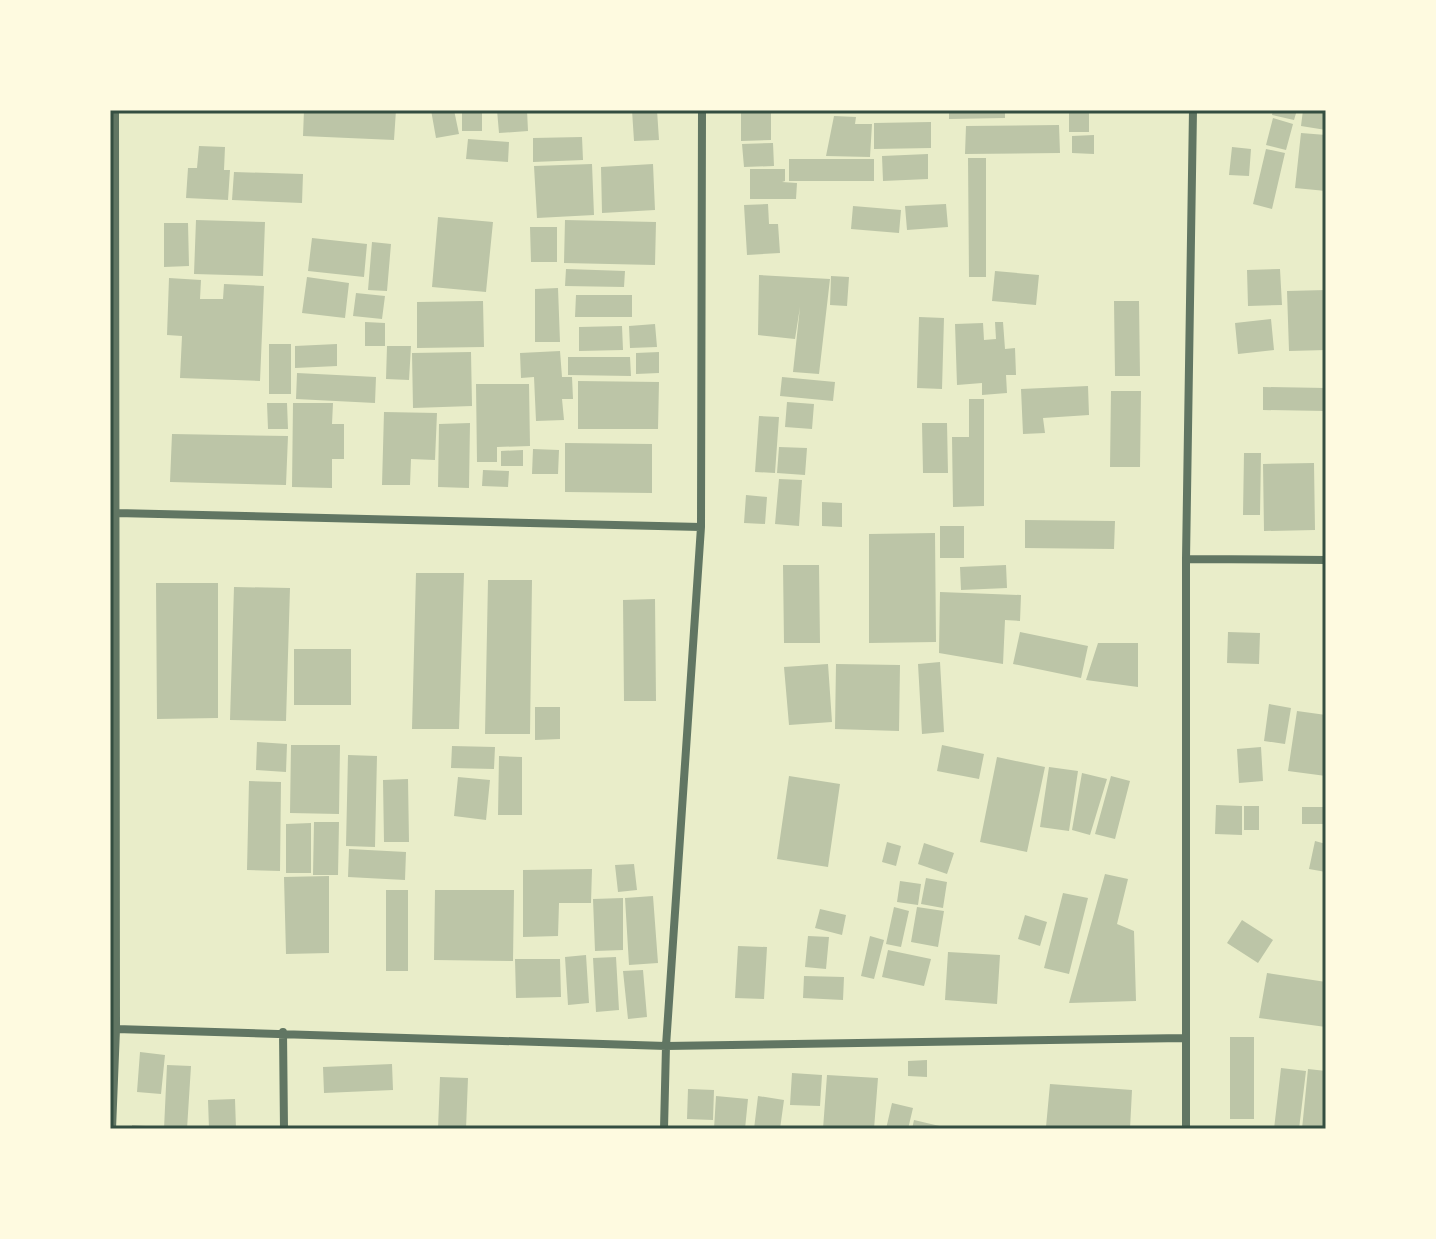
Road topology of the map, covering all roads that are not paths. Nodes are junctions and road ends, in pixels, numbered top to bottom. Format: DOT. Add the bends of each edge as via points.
graph roads {
  1 [pos="115,110"];
  2 [pos="702,110"];
  3 [pos="1193,110"];
  4 [pos="116,513"];
  5 [pos="701,527"];
  6 [pos="1186,559"];
  7 [pos="1326,560"];
  8 [pos="116,1029"];
  9 [pos="283,1032"];
  10 [pos="1185,1038"];
  11 [pos="666,1046"];
  12 [pos="112,1129"];
  13 [pos="284,1129"];
  14 [pos="664,1129"];
  15 [pos="1186,1129"];
  1 -- 4 [label="street"];
  2 -- 5 [label="street"];
  3 -- 6 [label="street"];
  4 -- 5 [label="street"];
  4 -- 8 [label="street"];
  5 -- 11 [label="street"];
  6 -- 7 [label="street"];
  6 -- 10 [label="street"];
  8 -- 9 [label="street"];
  8 -- 12 [label="street"];
  9 -- 11 [label="street"];
  9 -- 13 [label="street"];
  10 -- 11 [label="street"];
  10 -- 15 [label="street"];
  11 -- 14 [label="street"];
}
